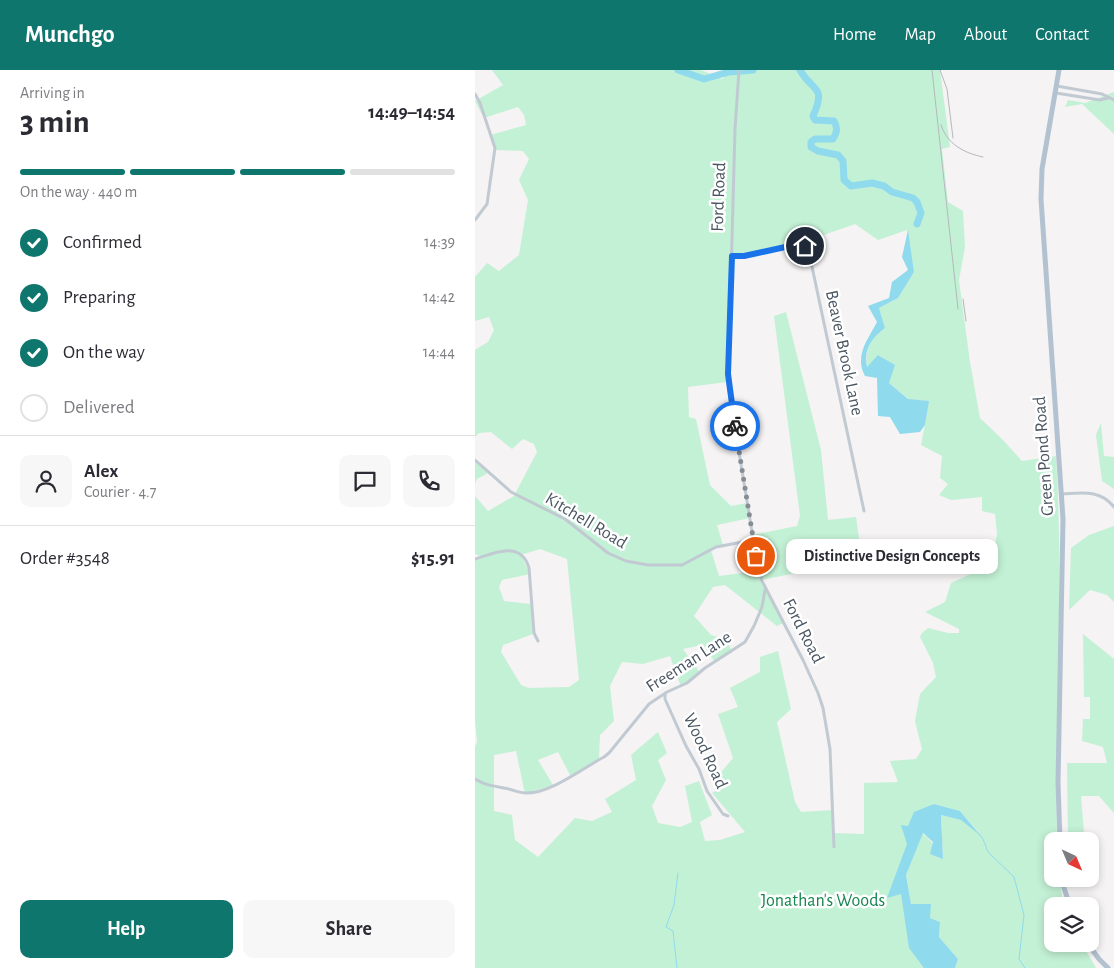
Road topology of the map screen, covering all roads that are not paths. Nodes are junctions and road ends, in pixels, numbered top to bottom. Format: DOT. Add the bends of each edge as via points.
graph roads {
  1 [pos="739,70"];
  2 [pos="1059,70"];
  3 [pos="1057,86"];
  4 [pos="1055,93"];
  5 [pos="475,94"];
  6 [pos="1109,98"];
  7 [pos="1114,100"];
  8 [pos="475,220"];
  9 [pos="732,256"];
  10 [pos="475,460"];
  11 [pos="1062,494"];
  12 [pos="1114,506"];
  13 [pos="864,511"];
  14 [pos="753,540"];
  15 [pos="475,559"];
  16 [pos="765,587"];
  17 [pos="538,641"];
  18 [pos="665,694"];
  19 [pos="475,779"];
  20 [pos="728,816"];
  21 [pos="1059,832"];
  22 [pos="834,847"];
  23 [pos="1094,952"];
  24 [pos="1109,968"];
  1 -- 9 [label="street, Ford Road"];
  2 -- 3 [label="main road, Green Pond Road"];
  3 -- 4 [label="main road, Green Pond Road"];
  3 -- 6 [label="street"];
  4 -- 6 [label="street" via="1100,100"];
  4 -- 11 [label="main road, Green Pond Road" via="1042,169 1041,199"];
  5 -- 8 [label="street" via="495,148 487,204"];
  6 -- 7 [label="street"];
  9 -- 13 [label="street, Beaver Brook Lane" via="799,244 808,248"];
  9 -- 14 [label="street, Ford Road" via="728,385"];
  10 -- 14 [label="street, Kitchell Road" via="511,492 565,520 608,553 626,561 682,565 717,547"];
  11 -- 12 [label="street" via="1095,493"];
  11 -- 21 [label="main road, Green Pond Road"];
  14 -- 16 [label="street, Ford Road"];
  15 -- 17 [label="street" via="505,550 519,552 529,568 533,633"];
  16 -- 18 [label="street, Freeman Lane" via="762,607 745,642 687,683"];
  16 -- 22 [label="street, Ford Road" via="816,687 823,708 830,749"];
  18 -- 19 [label="street, Freeman Lane" via="649,704 609,753 563,781 527,793 492,787"];
  18 -- 20 [label="street, Wood Road" via="707,791 723,814"];
  23 -- 24 [label="main road"];
}
